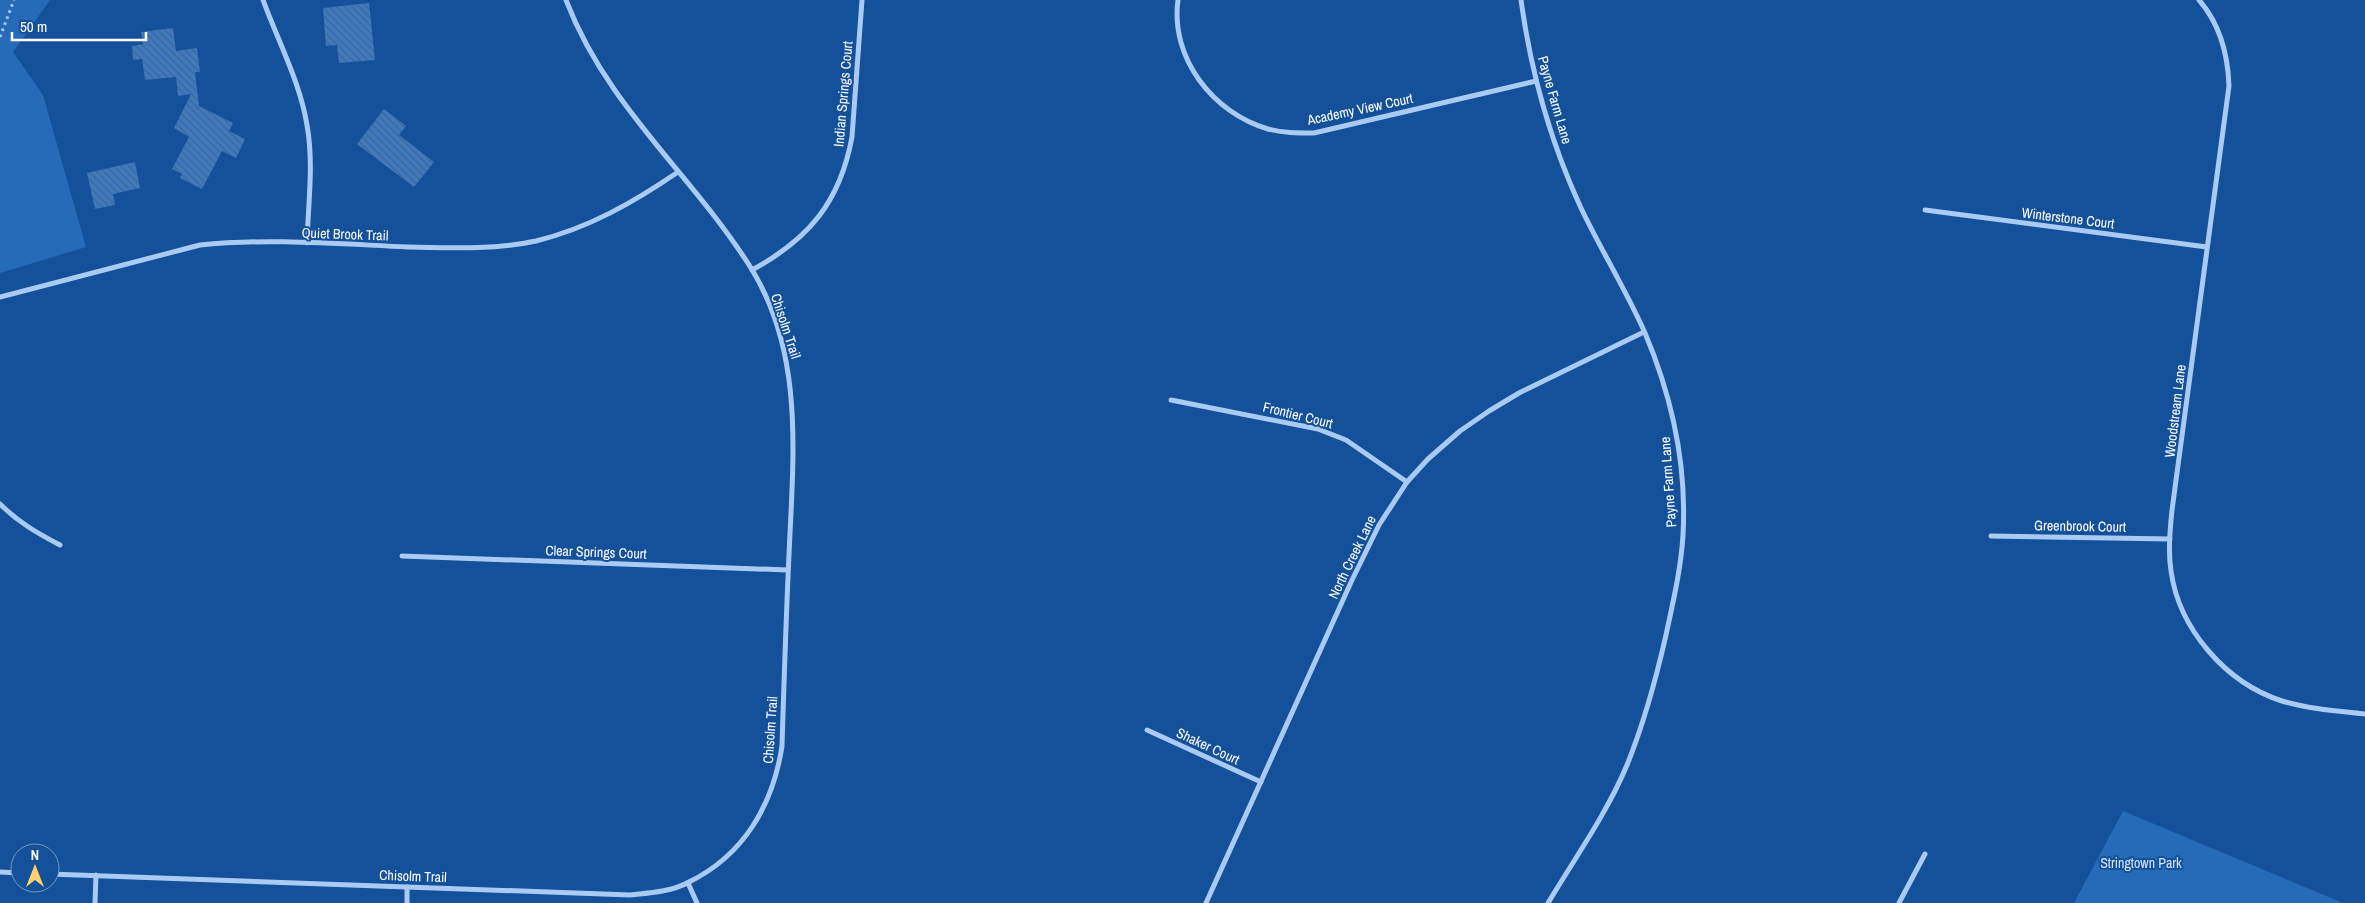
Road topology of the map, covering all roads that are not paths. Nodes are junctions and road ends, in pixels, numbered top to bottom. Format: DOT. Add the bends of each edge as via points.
graph roads {
  1 [pos="263,0"];
  2 [pos="566,0"];
  3 [pos="862,0"];
  4 [pos="1178,0"];
  5 [pos="1521,0"];
  6 [pos="2199,0"];
  7 [pos="1536,81"];
  8 [pos="678,172"];
  9 [pos="1925,210"];
  10 [pos="307,243"];
  11 [pos="2207,247"];
  12 [pos="752,270"];
  13 [pos="0,297"];
  14 [pos="1644,332"];
  15 [pos="1171,400"];
  16 [pos="1407,482"];
  17 [pos="0,504"];
  18 [pos="1991,536"];
  19 [pos="2170,540"];
  20 [pos="60,544"];
  21 [pos="402,556"];
  22 [pos="788,570"];
  23 [pos="2365,714"];
  24 [pos="1146,730"];
  25 [pos="1260,782"];
  26 [pos="1925,854"];
  27 [pos="60,874"];
  28 [pos="96,875"];
  29 [pos="688,883"];
  30 [pos="407,887"];
  31 [pos="95,903"];
  32 [pos="406,903"];
  33 [pos="697,903"];
  34 [pos="1206,903"];
  35 [pos="1548,903"];
  36 [pos="1899,903"];
  1 -- 10 [label="street" via="302,101 307,126 310,152"];
  2 -- 8 [label="street, Chisolm Trail" via="597,65"];
  3 -- 12 [label="street, Indian Springs Court" via="852,137 838,186 812,227 775,257"];
  4 -- 7 [label="street, Academy View Court" via="1182,45 1198,80 1227,109 1245,120 1287,133 1314,133"];
  5 -- 7 [label="street, Payne Farm Lane"];
  6 -- 11 [label="street, Woodstream Lane" via="2223,45 2229,86"];
  7 -- 14 [label="street, Payne Farm Lane" via="1561,164"];
  8 -- 10 [label="street, Quiet Brook Trail" via="610,215 563,234 534,241 453,248"];
  8 -- 12 [label="street, Chisolm Trail" via="721,224"];
  9 -- 11 [label="street, Winterstone Court"];
  10 -- 13 [label="street, Quiet Brook Trail" via="200,245"];
  11 -- 19 [label="street, Woodstream Lane"];
  12 -- 22 [label="street, Chisolm Trail" via="779,332 792,394 794,432"];
  14 -- 16 [label="street, North Creek Lane" via="1489,411 1460,431"];
  14 -- 35 [label="street, Payne Farm Lane" via="1675,424 1681,461 1683,537 1676,591 1659,668 1627,765"];
  15 -- 16 [label="street, Frontier Court" via="1318,429 1346,440"];
  16 -- 25 [label="street, North Creek Lane" via="1375,533"];
  17 -- 20 [label="street" via="14,519"];
  18 -- 19 [label="street, Greenbrook Court"];
  19 -- 23 [label="street, Woodstream Lane" via="2171,571 2184,614 2214,657 2232,674 2280,700 2305,707"];
  21 -- 22 [label="street, Clear Springs Court"];
  22 -- 29 [label="street, Chisolm Trail" via="782,746 778,770 768,801 745,837 725,857"];
  24 -- 25 [label="street, Shaker Court"];
  25 -- 34 [label="street, North Creek Lane"];
  26 -- 36 [label="street"];
  27 -- 28 [label="street, Chisolm Trail"];
  28 -- 30 [label="street, Chisolm Trail"];
  28 -- 31 [label="street"];
  29 -- 30 [label="street, Chisolm Trail" via="663,891 630,895"];
  29 -- 33 [label="street"];
  30 -- 32 [label="street"];
}
